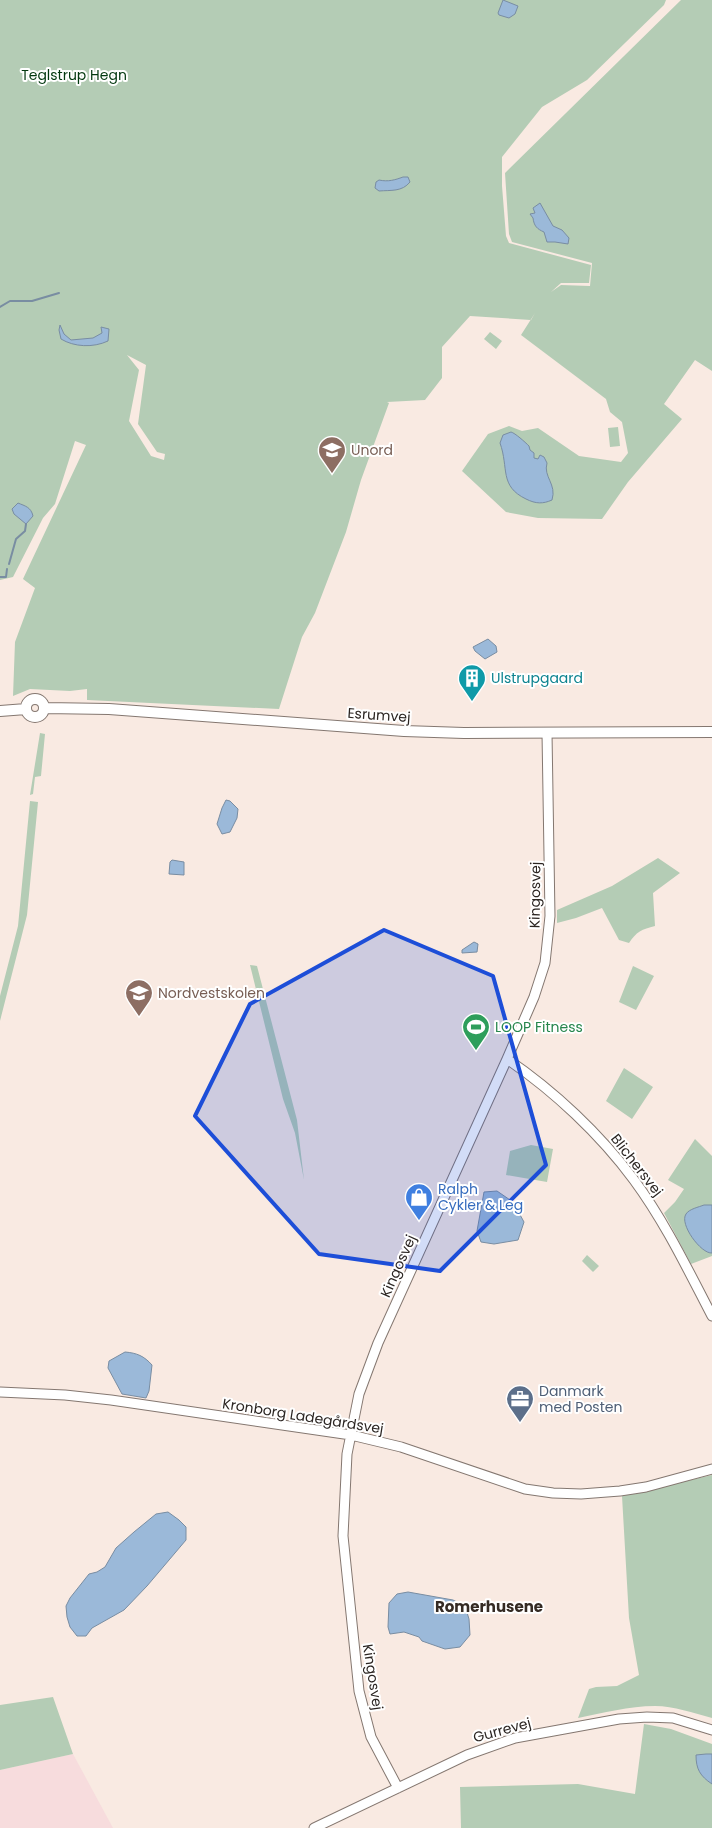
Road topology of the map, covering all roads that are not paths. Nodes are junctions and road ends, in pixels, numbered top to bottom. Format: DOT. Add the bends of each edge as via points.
graph roads {
  1 [pos="0,711"];
  2 [pos="712,732"];
  3 [pos="547,733"];
  4 [pos="507,1059"];
  5 [pos="712,1316"];
  6 [pos="0,1392"];
  7 [pos="351,1435"];
  8 [pos="712,1469"];
  9 [pos="712,1730"];
  10 [pos="398,1788"];
  11 [pos="314,1828"];
  1 -- 3 [label="main road, Esrumvej" via="26,709 36,717 45,708 109,709 404,731"];
  2 -- 3 [label="main road, Esrumvej"];
  3 -- 4 [label="street, Kingosvej" via="548,942 534,996"];
  4 -- 5 [label="street, Blichersvej" via="568,1108 616,1157 665,1228"];
  4 -- 7 [label="street, Kingosvej" via="378,1343 359,1394"];
  6 -- 7 [label="street, Kronborg Ladegårdsvej" via="112,1400"];
  7 -- 8 [label="street, Kronborg Ladegårdsvej" via="398,1446 525,1489 553,1494 620,1491"];
  7 -- 10 [label="street, Kingosvej" via="345,1478 343,1536 359,1691 371,1737"];
  9 -- 10 [label="street, Gurrevej" via="673,1718 648,1717 619,1719 515,1738 466,1755"];
  10 -- 11 [label="street, Gurrevej"];
}
